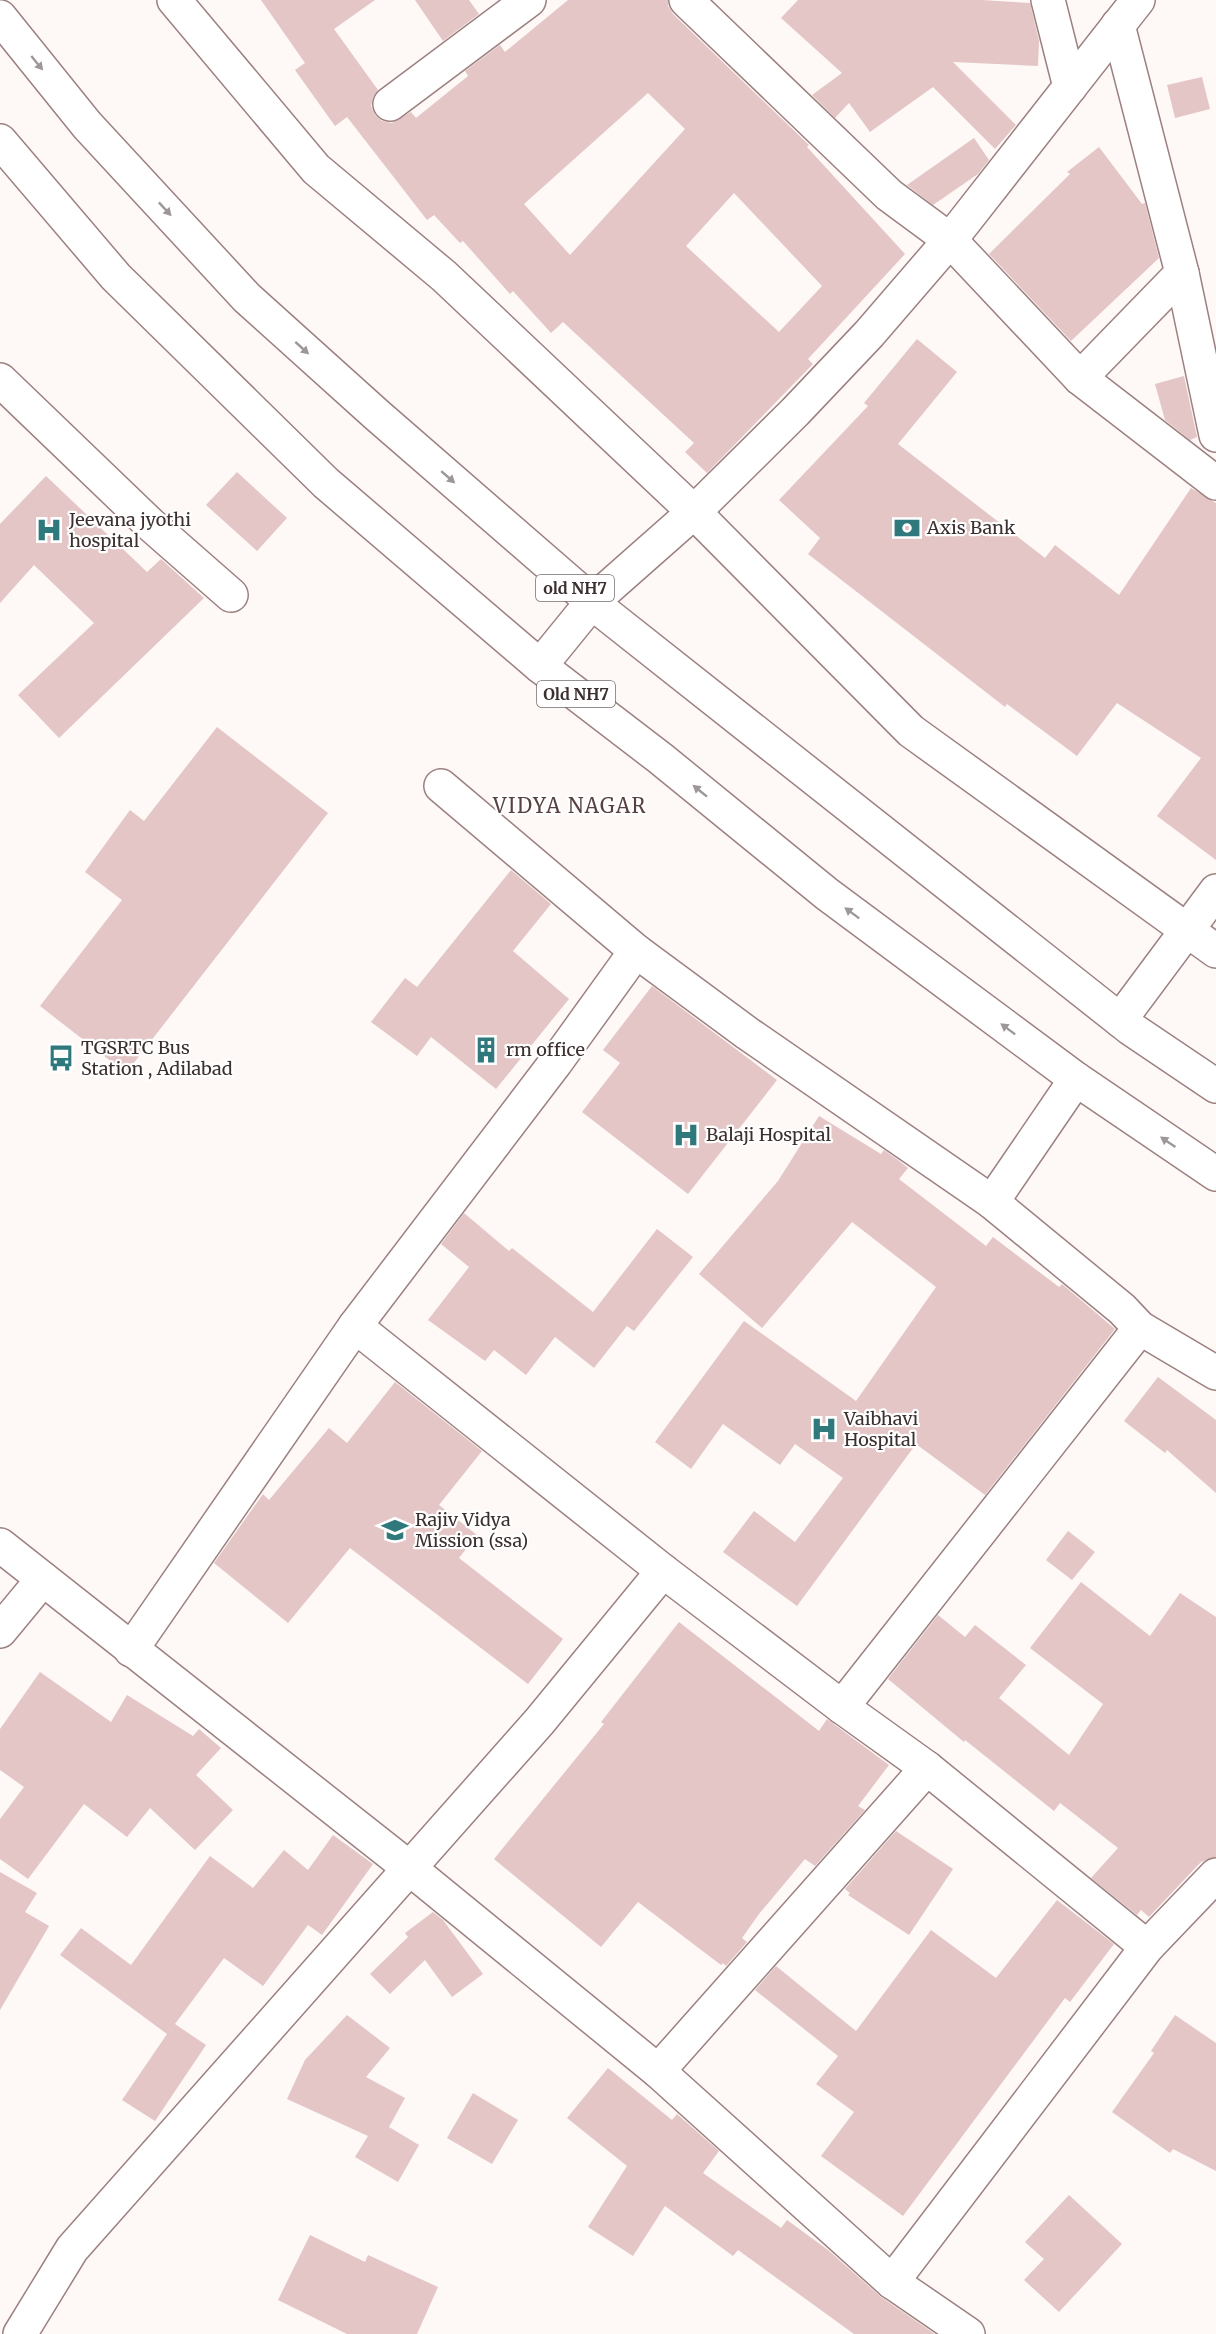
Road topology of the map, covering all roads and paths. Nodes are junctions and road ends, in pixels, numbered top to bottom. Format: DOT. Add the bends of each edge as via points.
graph roads {
  1 [pos="174,0"];
  2 [pos="529,0"];
  3 [pos="686,0"];
  4 [pos="1048,0"];
  5 [pos="1138,0"];
  6 [pos="0,17"];
  7 [pos="1118,25"];
  8 [pos="1070,87"];
  9 [pos="390,104"];
  10 [pos="0,141"];
  11 [pos="950,240"];
  12 [pos="1182,273"];
  13 [pos="1080,378"];
  14 [pos="0,380"];
  15 [pos="1216,435"];
  16 [pos="1216,483"];
  17 [pos="694,512"];
  18 [pos="231,595"];
  19 [pos="592,602"];
  20 [pos="540,666"];
  21 [pos="441,786"];
  22 [pos="1216,891"];
  23 [pos="1186,931"];
  24 [pos="636,951"];
  25 [pos="1216,951"];
  26 [pos="1120,1020"];
  27 [pos="1076,1080"];
  28 [pos="1216,1086"];
  29 [pos="1216,1174"];
  30 [pos="992,1202"];
  31 [pos="355,1326"];
  32 [pos="1140,1328"];
  33 [pos="1216,1373"];
  34 [pos="0,1545"];
  35 [pos="663,1571"];
  36 [pos="43,1579"];
  37 [pos="0,1631"];
  38 [pos="131,1650"];
  39 [pos="842,1707"];
  40 [pos="927,1768"];
  41 [pos="408,1867"];
  42 [pos="1216,1875"];
  43 [pos="1147,1947"];
  44 [pos="658,2071"];
  45 [pos="892,2282"];
  46 [pos="20,2334"];
  47 [pos="968,2334"];
  1 -- 17 [label="street" via="316,169 444,276"];
  2 -- 9 [label="street"];
  3 -- 11 [label="street" via="889,195"];
  4 -- 8 [label="street"];
  5 -- 7 [label="street"];
  6 -- 19 [label="street, old NH7, one-way" via="87,125 247,298"];
  7 -- 8 [label="street"];
  7 -- 12 [label="street"];
  8 -- 11 [label="street"];
  10 -- 20 [label="street, Old NH7" via="116,277 326,483"];
  11 -- 13 [label="street"];
  11 -- 17 [label="street" via="869,334"];
  12 -- 13 [label="street"];
  12 -- 15 [label="street"];
  13 -- 16 [label="street"];
  14 -- 18 [label="street" via="150,524"];
  17 -- 19 [label="street"];
  17 -- 23 [label="street" via="910,731"];
  19 -- 20 [label="street"];
  19 -- 26 [label="street, old NH7"];
  27 -- 20 [label="street, Old NH7, one-way" via="826,894"];
  21 -- 24 [label="street"];
  22 -- 23 [label="street"];
  23 -- 25 [label="street"];
  23 -- 26 [label="street"];
  24 -- 30 [label="street" via="747,1033"];
  24 -- 31 [label="street"];
  26 -- 28 [label="street, old NH7"];
  29 -- 27 [label="street, Old NH7, one-way"];
  27 -- 30 [label="street"];
  30 -- 32 [label="street"];
  31 -- 35 [label="street"];
  31 -- 38 [label="street"];
  32 -- 33 [label="street"];
  32 -- 39 [label="street"];
  34 -- 36 [label="street"];
  35 -- 39 [label="street"];
  35 -- 41 [label="street" via="538,1722"];
  36 -- 37 [label="street"];
  36 -- 38 [label="street"];
  38 -- 41 [label="street"];
  39 -- 40 [label="street"];
  40 -- 43 [label="street"];
  40 -- 44 [label="street"];
  41 -- 44 [label="street"];
  41 -- 46 [label="street" via="72,2249"];
  42 -- 43 [label="street"];
  43 -- 45 [label="street"];
  44 -- 45 [label="street"];
  45 -- 47 [label="street"];
}
